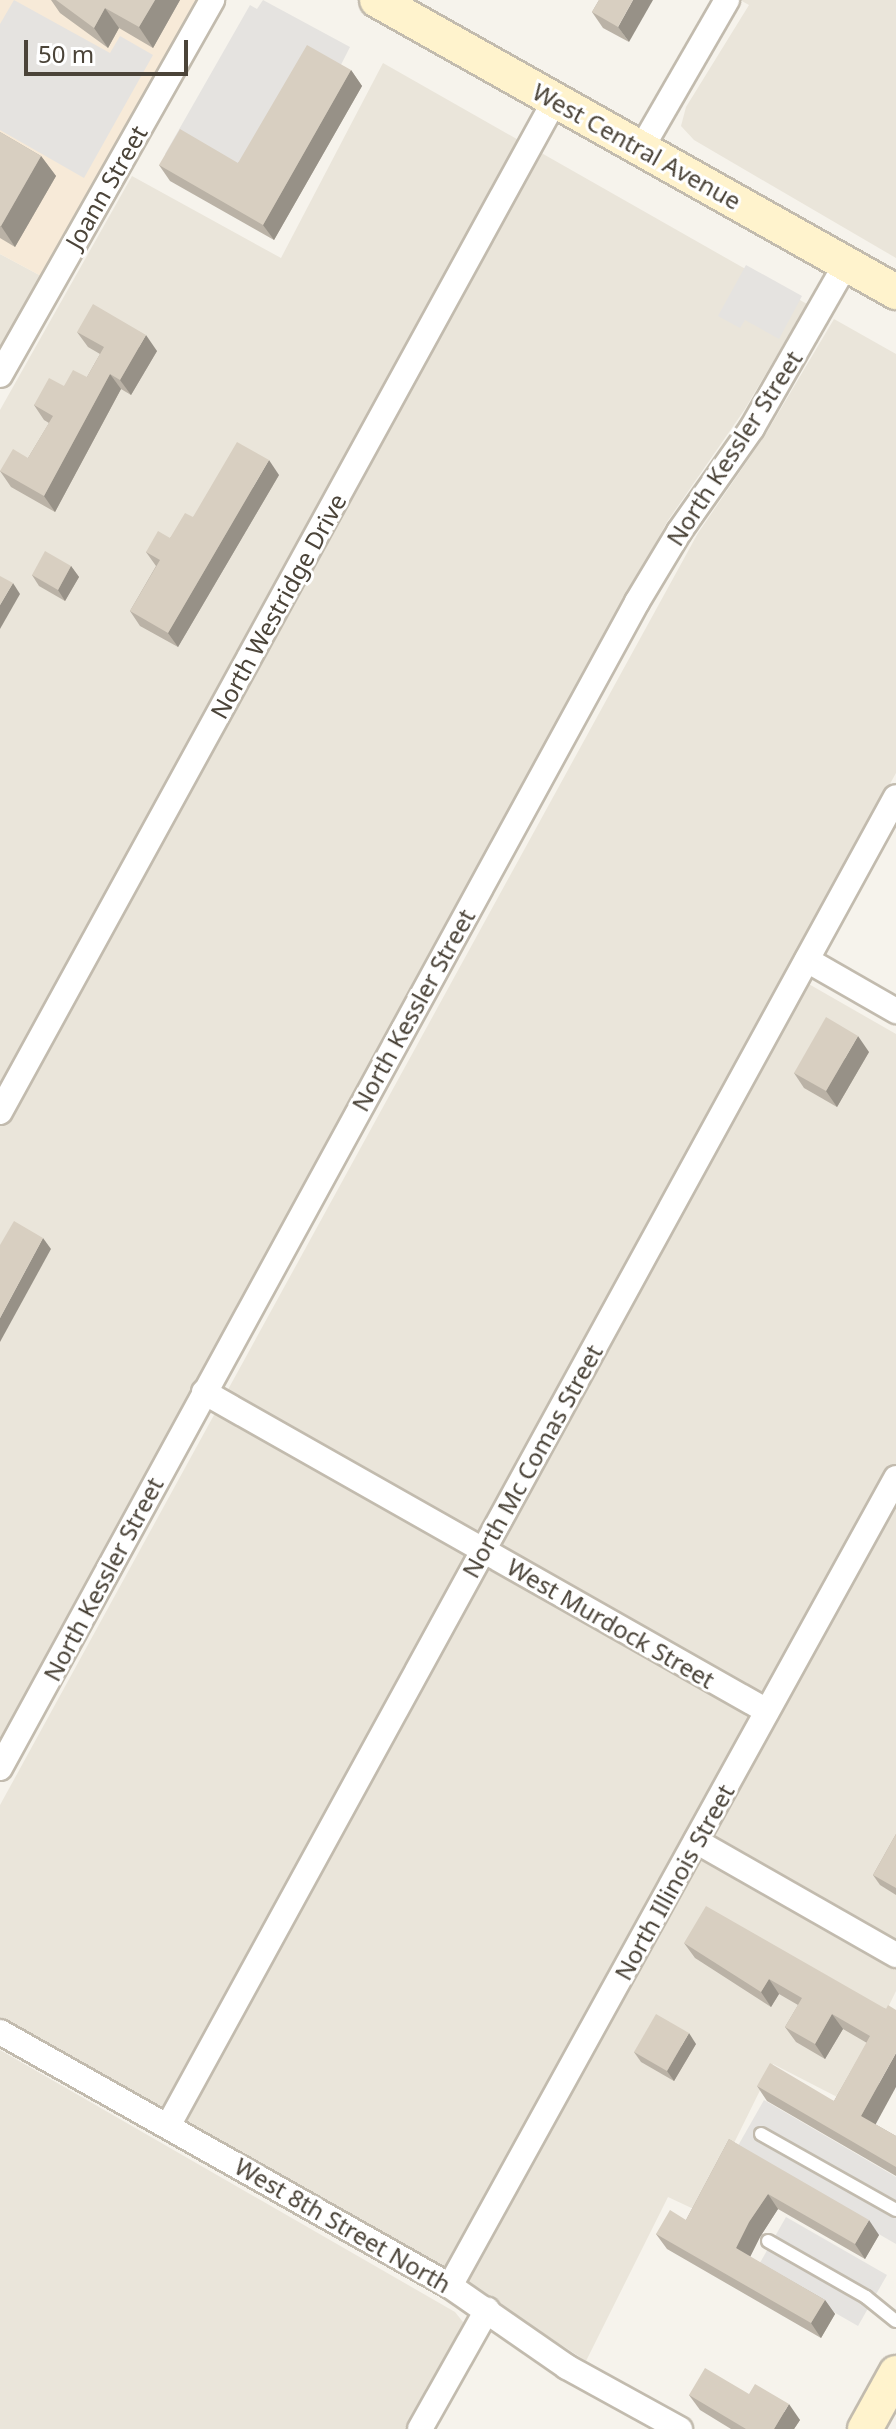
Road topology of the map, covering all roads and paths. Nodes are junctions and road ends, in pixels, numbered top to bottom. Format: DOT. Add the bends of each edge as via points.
graph roads {
  1 [pos="212,0"];
  2 [pos="377,0"];
  3 [pos="727,0"];
  4 [pos="555,100"];
  5 [pos="641,149"];
  6 [pos="846,264"];
  7 [pos="896,292"];
  8 [pos="0,375"];
  9 [pos="896,797"];
  10 [pos="807,960"];
  11 [pos="896,1011"];
  12 [pos="0,1112"];
  13 [pos="204,1392"];
  14 [pos="896,1478"];
  15 [pos="483,1550"];
  16 [pos="767,1711"];
  17 [pos="0,1768"];
  18 [pos="696,1841"];
  19 [pos="896,1955"];
  20 [pos="0,2032"];
  21 [pos="168,2126"];
  22 [pos="761,2134"];
  23 [pos="896,2210"];
  24 [pos="768,2241"];
  25 [pos="450,2286"];
  26 [pos="487,2310"];
  27 [pos="896,2321"];
  28 [pos="896,2373"];
  29 [pos="420,2429"];
  30 [pos="680,2429"];
  31 [pos="865,2429"];
  1 -- 8 [label="street, Joann Street"];
  2 -- 4 [label="main road, West Central Avenue"];
  3 -- 5 [label="street"];
  4 -- 5 [label="main road, West Central Avenue"];
  4 -- 12 [label="street, North Westridge Drive"];
  5 -- 6 [label="main road, West Central Avenue"];
  6 -- 7 [label="main road, West Central Avenue"];
  6 -- 13 [label="street, North Kessler Street" via="752,428 637,602"];
  9 -- 10 [label="street, North Mc Comas Street"];
  10 -- 11 [label="street"];
  10 -- 15 [label="street, North Mc Comas Street"];
  13 -- 15 [label="street, West Murdock Street"];
  13 -- 17 [label="street, North Kessler Street"];
  14 -- 16 [label="street, North Illinois Street"];
  15 -- 16 [label="street, West Murdock Street"];
  15 -- 21 [label="street, North Mc Comas Street"];
  16 -- 18 [label="street, North Illinois Street"];
  18 -- 19 [label="street"];
  18 -- 25 [label="street, North Illinois Street"];
  20 -- 21 [label="street, West 8th Street North"];
  21 -- 25 [label="street, West 8th Street North"];
  22 -- 23 [label="lane"];
  24 -- 27 [label="lane" via="866,2297"];
  25 -- 26 [label="street, West 8th Street North"];
  26 -- 29 [label="street"];
  26 -- 30 [label="street, West 8th Street North" via="567,2367"];
  28 -- 31 [label="main road"];
}
